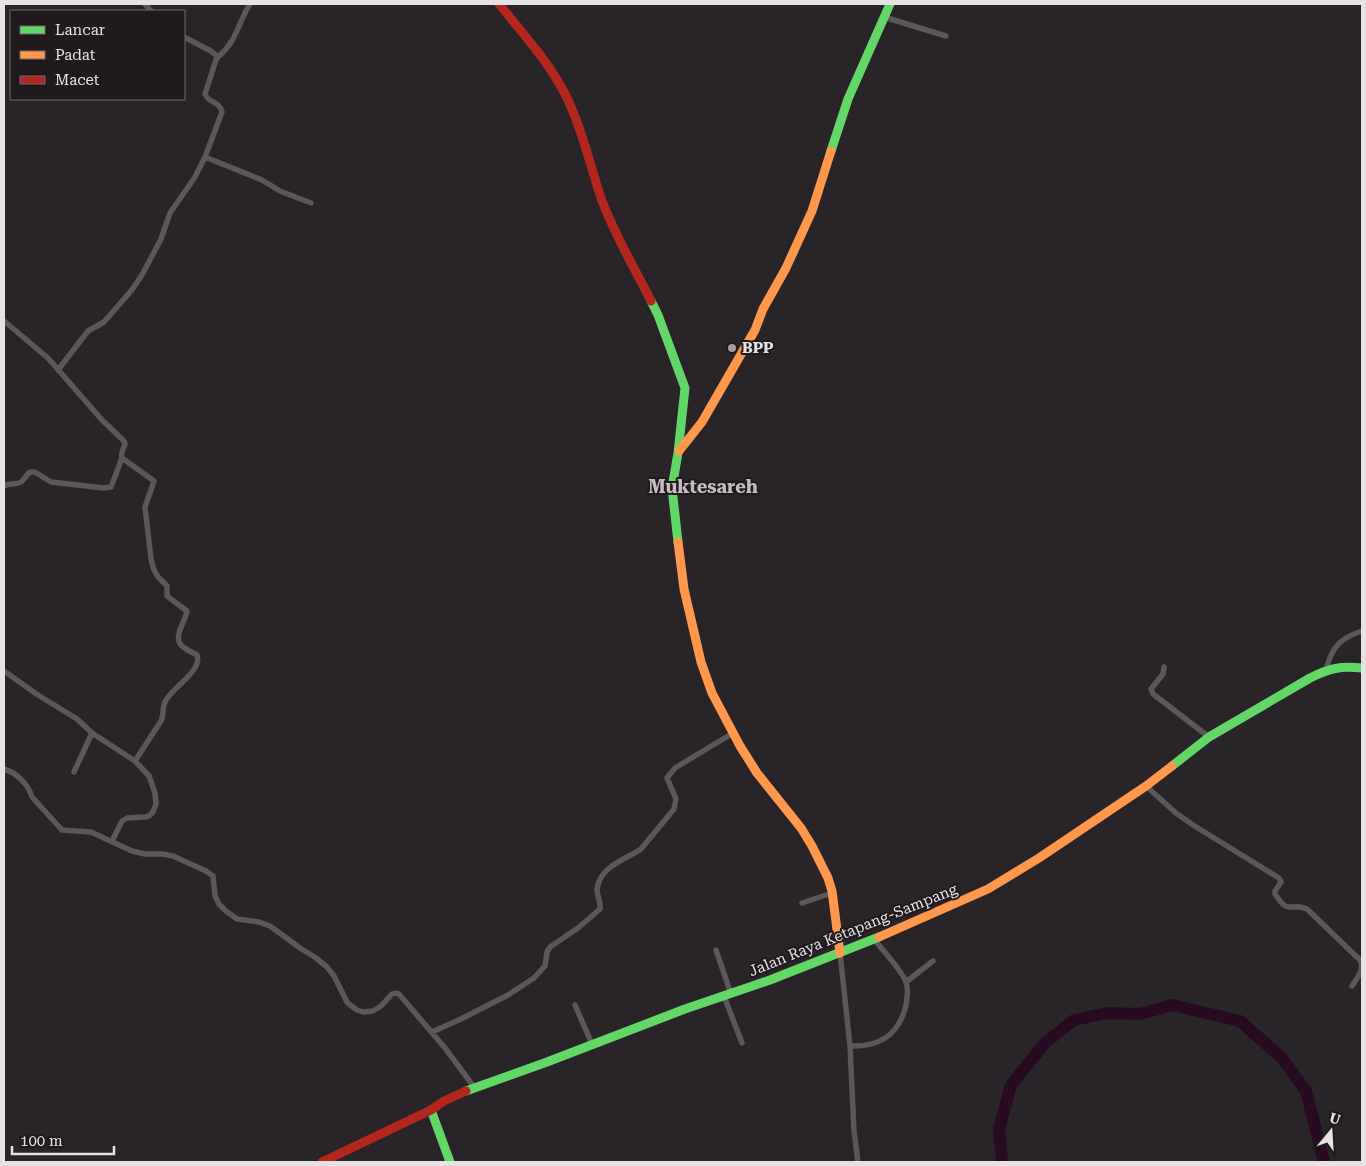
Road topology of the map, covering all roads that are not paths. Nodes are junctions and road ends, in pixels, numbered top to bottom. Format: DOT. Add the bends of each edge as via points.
graph roads {
  1 [pos="250,4"];
  2 [pos="499,4"];
  3 [pos="890,4"];
  4 [pos="884,18"];
  5 [pos="946,36"];
  6 [pos="185,38"];
  7 [pos="218,57"];
  8 [pos="204,157"];
  9 [pos="311,203"];
  10 [pos="4,321"];
  11 [pos="58,370"];
  12 [pos="678,453"];
  13 [pos="122,458"];
  14 [pos="4,486"];
  15 [pos="1362,631"];
  16 [pos="1164,667"];
  17 [pos="1362,668"];
  18 [pos="1326,670"];
  19 [pos="4,671"];
  20 [pos="733,732"];
  21 [pos="92,733"];
  22 [pos="1209,737"];
  23 [pos="135,761"];
  24 [pos="4,769"];
  25 [pos="74,772"];
  26 [pos="1146,786"];
  27 [pos="112,841"];
  28 [pos="832,893"];
  29 [pos="802,903"];
  30 [pos="874,939"];
  31 [pos="716,950"];
  32 [pos="840,953"];
  33 [pos="933,962"];
  34 [pos="906,982"];
  35 [pos="1352,986"];
  36 [pos="728,995"];
  37 [pos="575,1005"];
  38 [pos="432,1032"];
  39 [pos="742,1043"];
  40 [pos="592,1044"];
  41 [pos="850,1046"];
  42 [pos="474,1087"];
  43 [pos="431,1110"];
  44 [pos="322,1162"];
  45 [pos="450,1162"];
  46 [pos="858,1162"];
  1 -- 7 [label="street" via="230,46"];
  2 -- 12 [label="main road" via="549,66 568,99 613,227 658,315 684,388"];
  3 -- 4 [label="main road"];
  4 -- 5 [label="street"];
  4 -- 12 [label="main road" via="848,99 812,211 786,268 731,374 702,422"];
  6 -- 7 [label="street"];
  7 -- 8 [label="street" via="205,94 207,99 219,104 222,112"];
  8 -- 9 [label="street"];
  8 -- 11 [label="street" via="195,177 170,213 142,275 104,322 88,331"];
  10 -- 11 [label="street" via="41,351"];
  11 -- 13 [label="street" via="124,441"];
  12 -- 20 [label="main road" via="672,488 684,588 705,674"];
  13 -- 14 [label="street" via="111,487 50,482 35,472 30,472 17,483"];
  13 -- 23 [label="street" via="154,481 145,507 152,564 167,586 167,596 187,611 179,642 198,658 192,672 166,700 161,721"];
  15 -- 18 [label="street" via="1340,642 1329,658"];
  16 -- 22 [label="street" via="1164,674 1151,689 1153,694"];
  17 -- 18 [label="main road, Jalan Raya Ketapang-Sampang"];
  18 -- 22 [label="main road, Jalan Raya Ketapang-Sampang"];
  19 -- 21 [label="street" via="78,719"];
  20 -- 28 [label="main road" via="758,773 801,828 828,878"];
  20 -- 38 [label="street" via="670,774 668,781 676,799 674,809 641,848 616,862 604,874 598,886 600,909 550,947 545,966 534,978 508,995"];
  21 -- 23 [label="street"];
  21 -- 25 [label="street"];
  22 -- 26 [label="main road, Jalan Raya Ketapang-Sampang"];
  23 -- 27 [label="street" via="152,783 155,808 145,817 122,821"];
  24 -- 27 [label="street" via="15,774 30,789 32,796 62,830 83,830"];
  26 -- 30 [label="main road, Jalan Raya Ketapang-Sampang" via="988,889"];
  26 -- 35 [label="street" via="1193,825 1279,878 1281,882 1275,894 1284,906 1307,909 1360,960 1361,969"];
  27 -- 38 [label="street" via="140,853 173,856 206,871 213,876 215,896 226,912 235,918 270,926 316,958 334,976 353,1008 373,1011 396,993 405,999"];
  28 -- 29 [label="street"];
  28 -- 32 [label="main road"];
  30 -- 32 [label="main road, Jalan Raya Ketapang-Sampang"];
  30 -- 34 [label="street"];
  31 -- 36 [label="street"];
  32 -- 36 [label="main road, Jalan Raya Ketapang-Sampang"];
  32 -- 41 [label="street"];
  33 -- 34 [label="street"];
  34 -- 41 [label="street" via="904,1012 895,1030 871,1045"];
  36 -- 39 [label="street"];
  36 -- 40 [label="main road, Jalan Raya Ketapang-Sampang"];
  37 -- 40 [label="street"];
  38 -- 42 [label="street"];
  40 -- 42 [label="main road, Jalan Raya Ketapang-Sampang"];
  41 -- 46 [label="street"];
  42 -- 43 [label="main road, Jalan Raya Ketapang-Sampang"];
  43 -- 44 [label="main road, Jalan Raya Ketapang-Sampang"];
  43 -- 45 [label="main road"];
}
